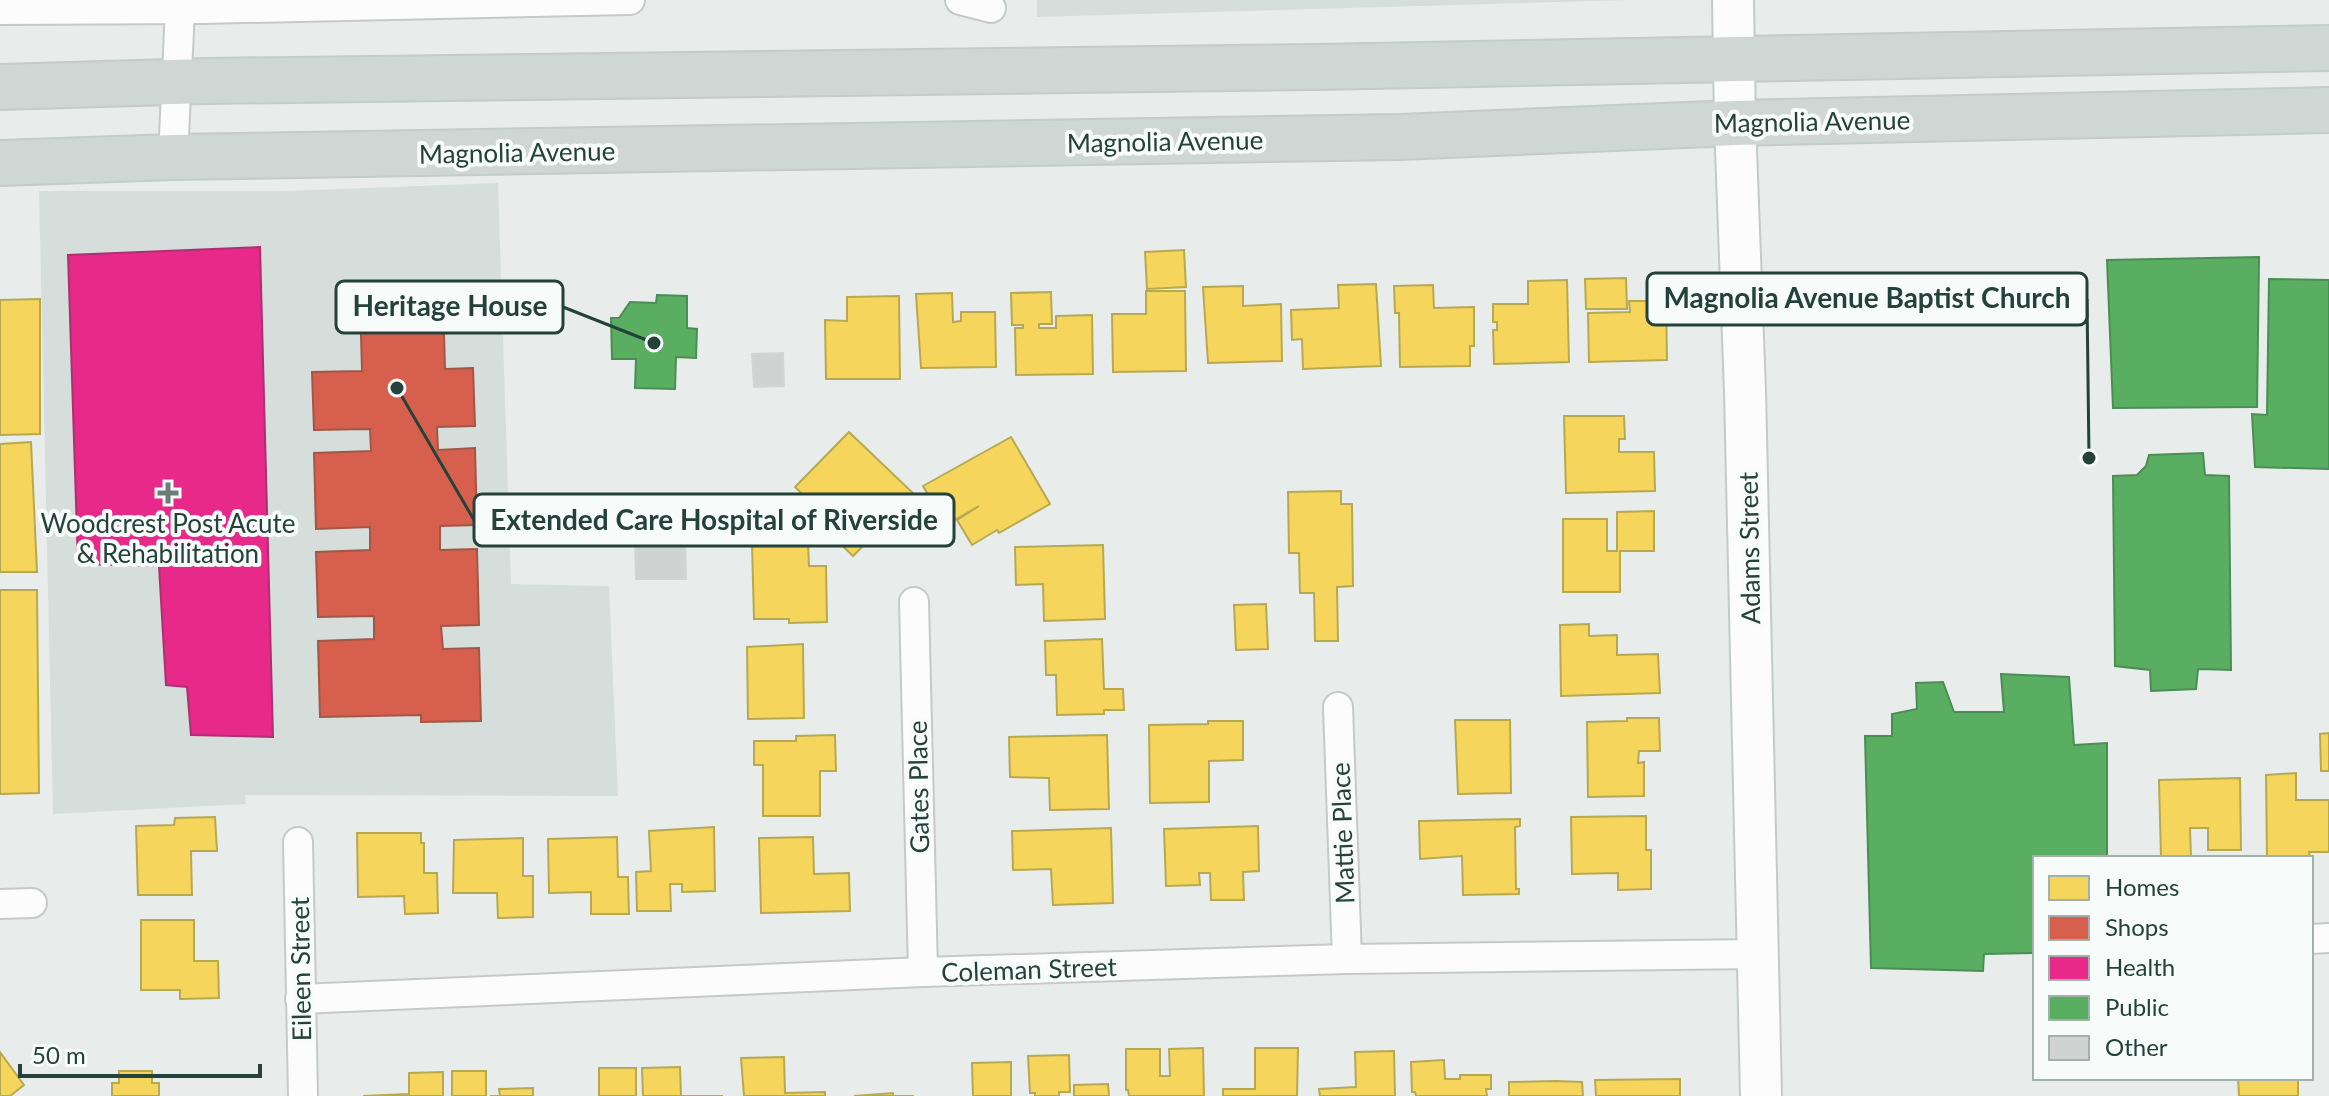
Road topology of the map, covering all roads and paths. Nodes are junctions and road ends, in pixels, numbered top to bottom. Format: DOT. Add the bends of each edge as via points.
graph roads {
  1 [pos="630,0"];
  2 [pos="960,0"];
  3 [pos="1733,0"];
  4 [pos="180,3"];
  5 [pos="991,8"];
  6 [pos="0,10"];
  7 [pos="2329,48"];
  8 [pos="1734,60"];
  9 [pos="177,83"];
  10 [pos="0,87"];
  11 [pos="2329,110"];
  12 [pos="1735,123"];
  13 [pos="173,157"];
  14 [pos="0,163"];
  15 [pos="914,602"];
  16 [pos="1338,707"];
  17 [pos="298,842"];
  18 [pos="32,903"];
  19 [pos="0,904"];
  20 [pos="1758,954"];
  21 [pos="1347,959"];
  22 [pos="923,972"];
  23 [pos="300,999"];
  24 [pos="303,1096"];
  25 [pos="1761,1096"];
  1 -- 4 [label="street"];
  2 -- 5 [label="street"];
  3 -- 8 [label="main road, Adams Street"];
  4 -- 6 [label="street"];
  4 -- 9 [label="street"];
  7 -- 8 [label="main road"];
  8 -- 9 [label="main road"];
  8 -- 12 [label="main road, Adams Street"];
  9 -- 10 [label="main road"];
  9 -- 13 [label="street"];
  11 -- 12 [label="main road, Magnolia Avenue"];
  12 -- 13 [label="main road, Magnolia Avenue" via="1400,137"];
  12 -- 20 [label="main road, Adams Street"];
  13 -- 14 [label="main road, Magnolia Avenue"];
  15 -- 22 [label="street, Gates Place"];
  16 -- 21 [label="street, Mattie Place"];
  17 -- 23 [label="street, Eileen Street"];
  18 -- 19 [label="street"];
  20 -- 21 [label="street, Coleman Street"];
  20 -- 25 [label="main road, Adams Street"];
  21 -- 22 [label="street, Coleman Street"];
  22 -- 23 [label="street, Coleman Street"];
  23 -- 24 [label="street, Eileen Street"];
}
